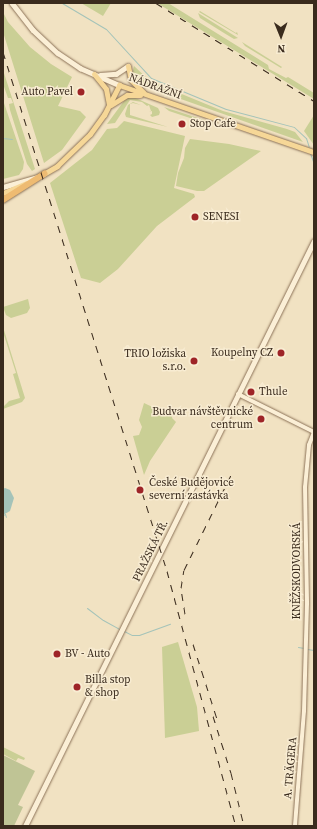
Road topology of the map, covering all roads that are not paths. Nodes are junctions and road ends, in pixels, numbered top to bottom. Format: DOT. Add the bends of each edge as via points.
graph roads {
  1 [pos="12,3"];
  2 [pos="128,66"];
  3 [pos="94,74"];
  4 [pos="119,85"];
  5 [pos="148,96"];
  6 [pos="108,107"];
  7 [pos="314,152"];
  8 [pos="44,174"];
  9 [pos="3,187"];
  10 [pos="3,192"];
  11 [pos="3,200"];
  12 [pos="314,241"];
  13 [pos="238,394"];
  14 [pos="314,432"];
  15 [pos="304,711"];
  16 [pos="25,826"];
  17 [pos="295,826"];
  1 -- 3 [label="main road, NÁDRAŽNÍ" via="30,27 58,53"];
  2 -- 3 [label="main road" via="112,74"];
  2 -- 5 [label="main road" via="131,80"];
  3 -- 4 [label="main road, NÁDRAŽNÍ"];
  3 -- 6 [label="main road" via="106,89"];
  4 -- 5 [label="main road, NÁDRAŽNÍ"];
  4 -- 6 [label="main road"];
  5 -- 6 [label="main road" via="127,95"];
  5 -- 7 [label="main road, NÁDRAŽNÍ"];
  6 -- 8 [label="main road" via="97,125 68,157"];
  8 -- 9 [label="main road"];
  8 -- 10 [label="main road"];
  8 -- 11 [label="highway"];
  12 -- 13 [label="main road, PRAŽSKÁ TŘ."];
  13 -- 14 [label="street"];
  13 -- 16 [label="main road, PRAŽSKÁ TŘ."];
  14 -- 15 [label="street, KNĚŽSKODVORSKÁ" via="309,445 305,487 308,566"];
  15 -- 17 [label="street, A. TRÄGERA"];
}
